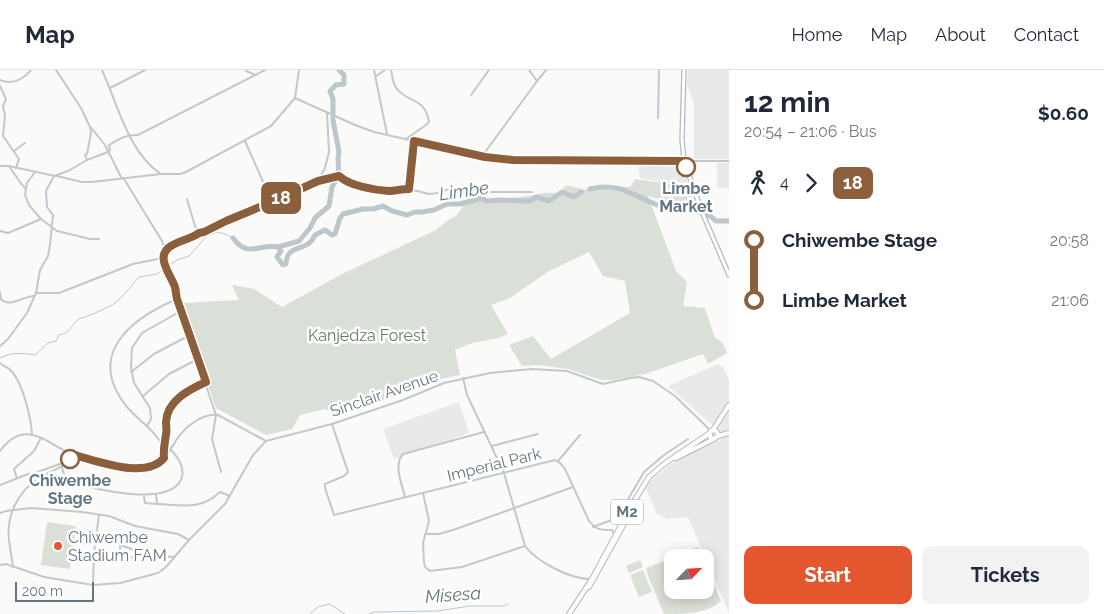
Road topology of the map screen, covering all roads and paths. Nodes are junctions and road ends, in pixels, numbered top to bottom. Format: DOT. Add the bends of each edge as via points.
graph roads {
  1 [pos="30,70"];
  2 [pos="56,70"];
  3 [pos="102,70"];
  4 [pos="145,70"];
  5 [pos="263,70"];
  6 [pos="299,70"];
  7 [pos="374,70"];
  8 [pos="385,70"];
  9 [pos="391,70"];
  10 [pos="489,70"];
  11 [pos="529,70"];
  12 [pos="546,70"];
  13 [pos="659,70"];
  14 [pos="684,70"];
  15 [pos="246,71"];
  16 [pos="256,75"];
  17 [pos="376,76"];
  18 [pos="0,80"];
  19 [pos="537,81"];
  20 [pos="0,86"];
  21 [pos="110,88"];
  22 [pos="471,95"];
  23 [pos="295,98"];
  24 [pos="327,113"];
  25 [pos="658,118"];
  26 [pos="89,125"];
  27 [pos="129,135"];
  28 [pos="388,135"];
  29 [pos="406,139"];
  30 [pos="245,141"];
  31 [pos="414,141"];
  32 [pos="25,143"];
  33 [pos="14,151"];
  34 [pos="108,152"];
  35 [pos="482,156"];
  36 [pos="87,160"];
  37 [pos="684,161"];
  38 [pos="729,161"];
  39 [pos="0,166"];
  40 [pos="9,166"];
  41 [pos="16,168"];
  42 [pos="35,172"];
  43 [pos="161,174"];
  44 [pos="55,176"];
  45 [pos="124,179"];
  46 [pos="318,181"];
  47 [pos="25,188"];
  48 [pos="409,189"];
  49 [pos="532,192"];
  50 [pos="187,199"];
  51 [pos="272,202"];
  52 [pos="41,219"];
  53 [pos="52,228"];
  54 [pos="0,231"];
  55 [pos="199,233"];
  56 [pos="99,239"];
  57 [pos="165,252"];
  58 [pos="163,258"];
  59 [pos="729,275"];
  60 [pos="0,292"];
  61 [pos="35,295"];
  62 [pos="177,299"];
  63 [pos="0,300"];
  64 [pos="181,311"];
  65 [pos="190,335"];
  66 [pos="0,346"];
  67 [pos="198,359"];
  68 [pos="1,364"];
  69 [pos="131,372"];
  70 [pos="463,378"];
  71 [pos="206,382"];
  72 [pos="143,396"];
  73 [pos="729,405"];
  74 [pos="216,414"];
  75 [pos="332,424"];
  76 [pos="147,427"];
  77 [pos="711,431"];
  78 [pos="484,432"];
  79 [pos="729,433"];
  80 [pos="32,434"];
  81 [pos="538,434"];
  82 [pos="580,435"];
  83 [pos="716,437"];
  84 [pos="41,438"];
  85 [pos="688,439"];
  86 [pos="266,441"];
  87 [pos="492,446"];
  88 [pos="163,447"];
  89 [pos="170,449"];
  90 [pos="0,451"];
  91 [pos="74,455"];
  92 [pos="164,458"];
  93 [pos="68,461"];
  94 [pos="558,461"];
  95 [pos="62,468"];
  96 [pos="221,472"];
  97 [pos="34,473"];
  98 [pos="504,473"];
  99 [pos="46,474"];
  100 [pos="17,478"];
  101 [pos="38,478"];
  102 [pos="66,480"];
  103 [pos="0,485"];
  104 [pos="573,487"];
  105 [pos="156,494"];
  106 [pos="423,494"];
  107 [pos="144,495"];
  108 [pos="230,496"];
  109 [pos="405,498"];
  110 [pos="157,504"];
  111 [pos="514,510"];
  112 [pos="12,511"];
  113 [pos="0,513"];
  114 [pos="99,514"];
  115 [pos="593,527"];
  116 [pos="425,534"];
  117 [pos="616,536"];
  118 [pos="189,540"];
  119 [pos="525,546"];
  120 [pos="149,555"];
  121 [pos="174,557"];
  122 [pos="0,563"];
  123 [pos="14,567"];
  124 [pos="593,579"];
  125 [pos="93,585"];
  126 [pos="570,614"];
  1 -- 18 [label="street" via="26,76 10,83"];
  2 -- 26 [label="street" via="82,108"];
  3 -- 21 [label="street"];
  4 -- 21 [label="street"];
  5 -- 16 [label="street"];
  6 -- 23 [label="street"];
  7 -- 17 [label="street"];
  8 -- 17 [label="street"];
  9 -- 29 [label="street" via="398,90 421,105 429,122"];
  10 -- 22 [label="street"];
  11 -- 19 [label="street"];
  12 -- 19 [label="street"];
  13 -- 25 [label="street"];
  14 -- 37 [label="main road"];
  15 -- 16 [label="street"];
  16 -- 27 [label="street" via="138,135"];
  17 -- 28 [label="street"];
  19 -- 35 [label="street"];
  20 -- 33 [label="street" via="6,99 3,106 4,136"];
  21 -- 27 [label="street"];
  23 -- 24 [label="street"];
  23 -- 30 [label="street" via="271,126"];
  24 -- 28 [label="street" via="355,126"];
  24 -- 46 [label="street" via="329,152"];
  26 -- 34 [label="street"];
  26 -- 36 [label="street"];
  27 -- 34 [label="street" via="109,144"];
  27 -- 43 [label="street" via="149,165"];
  28 -- 29 [label="street"];
  29 -- 31 [label="street"];
  30 -- 43 [label="street" via="180,174"];
  30 -- 51 [label="street"];
  31 -- 35 [label="street"];
  31 -- 48 [label="street"];
  32 -- 33 [label="street"];
  33 -- 41 [label="street" via="19,160"];
  34 -- 36 [label="street"];
  34 -- 45 [label="street"];
  35 -- 37 [label="street" via="513,160"];
  36 -- 44 [label="street"];
  37 -- 38 [label="street"];
  37 -- 59 [label="main road"];
  39 -- 40 [label="street"];
  40 -- 41 [label="street"];
  40 -- 47 [label="street"];
  41 -- 42 [label="street"];
  42 -- 44 [label="street"];
  42 -- 47 [label="street"];
  43 -- 45 [label="street"];
  44 -- 45 [label="street" via="92,182"];
  44 -- 53 [label="street" via="46,191 53,216"];
  45 -- 57 [label="street" via="162,241"];
  46 -- 48 [label="street" via="339,176 356,186 389,191"];
  46 -- 51 [label="street"];
  47 -- 52 [label="street" via="26,200"];
  48 -- 49 [label="street" via="429,194 452,188 472,196 488,192"];
  50 -- 55 [label="street"];
  51 -- 55 [label="street"];
  52 -- 53 [label="street"];
  52 -- 54 [label="street" via="8,233"];
  53 -- 56 [label="street"];
  53 -- 61 [label="street" via="50,248 40,270"];
  55 -- 57 [label="street"];
  57 -- 58 [label="street"];
  58 -- 61 [label="street" via="133,264 60,293"];
  58 -- 62 [label="street"];
  60 -- 63 [label="street"];
  61 -- 63 [label="street" via="10,304"];
  61 -- 66 [label="street" via="27,313"];
  62 -- 64 [label="street"];
  62 -- 76 [label="street" via="128,328 112,354 111,372 117,392"];
  64 -- 65 [label="street"];
  64 -- 69 [label="street" via="138,337 132,349"];
  65 -- 67 [label="street"];
  65 -- 69 [label="street" via="161,350"];
  67 -- 71 [label="street"];
  67 -- 72 [label="street" via="169,374"];
  68 -- 80 [label="street" via="12,370 22,387"];
  69 -- 72 [label="street" via="134,384"];
  70 -- 75 [label="street, Sinclair Avenue"];
  70 -- 77 [label="street, Sinclair Avenue" via="532,369 567,371 603,384 639,377 653,381 674,396"];
  70 -- 78 [label="street"];
  71 -- 74 [label="street"];
  71 -- 88 [label="street" via="170,407"];
  72 -- 76 [label="street" via="150,408 151,419"];
  73 -- 77 [label="highway, M2"];
  74 -- 86 [label="street"];
  74 -- 89 [label="street" via="190,426"];
  74 -- 96 [label="street" via="212,439"];
  75 -- 86 [label="street, Sinclair Avenue"];
  75 -- 109 [label="street, Imperial Park" via="348,472 325,484 334,515"];
  76 -- 88 [label="street"];
  77 -- 83 [label="highway" via="717,432"];
  77 -- 83 [label="highway" via="710,437"];
  77 -- 117 [label="highway, M2" via="649,477"];
  78 -- 87 [label="street"];
  78 -- 109 [label="street" via="404,454 398,465"];
  79 -- 83 [label="highway, M2"];
  80 -- 84 [label="street"];
  80 -- 90 [label="street" via="14,438"];
  81 -- 87 [label="street"];
  82 -- 94 [label="street"];
  83 -- 117 [label="highway, M2" via="657,472"];
  84 -- 91 [label="street"];
  84 -- 100 [label="street" via="34,451 14,469"];
  85 -- 115 [label="street" via="650,465 617,518"];
  86 -- 108 [label="street" via="253,455"];
  87 -- 98 [label="street"];
  88 -- 92 [label="street"];
  89 -- 92 [label="street"];
  89 -- 105 [label="street" via="182,466 180,482"];
  91 -- 92 [label="street" via="142,469 154,466"];
  91 -- 93 [label="street"];
  93 -- 95 [label="street"];
  93 -- 97 [label="street"];
  94 -- 98 [label="street, Imperial Park"];
  94 -- 104 [label="street, Imperial Park"];
  95 -- 99 [label="street"];
  95 -- 102 [label="street"];
  97 -- 100 [label="street"];
  97 -- 101 [label="street"];
  98 -- 106 [label="street, Imperial Park"];
  98 -- 111 [label="street"];
  99 -- 101 [label="street"];
  99 -- 102 [label="street" via="56,482"];
  100 -- 103 [label="street"];
  101 -- 112 [label="street" via="15,502"];
  102 -- 107 [label="street"];
  104 -- 111 [label="street"];
  104 -- 115 [label="street, Imperial Park"];
  105 -- 107 [label="street"];
  105 -- 110 [label="street"];
  106 -- 109 [label="street, Imperial Park"];
  106 -- 116 [label="street" via="428,521"];
  107 -- 110 [label="street" via="145,503"];
  108 -- 110 [label="street" via="220,492 199,505"];
  108 -- 118 [label="street" via="216,515"];
  111 -- 116 [label="street" via="439,534"];
  111 -- 119 [label="street"];
  112 -- 113 [label="street"];
  112 -- 114 [label="street" via="45,508"];
  112 -- 123 [label="street" via="8,539"];
  114 -- 118 [label="street" via="134,526 178,534"];
  114 -- 125 [label="street"];
  115 -- 117 [label="street" via="612,530"];
  116 -- 119 [label="street" via="425,565 434,571 462,567"];
  117 -- 124 [label="highway, M2"];
  118 -- 121 [label="street"];
  119 -- 124 [label="street" via="564,573"];
  120 -- 120 [label="street" via="121,545 120,559"];
  120 -- 121 [label="street"];
  121 -- 125 [label="street" via="162,571 149,576"];
  122 -- 123 [label="street"];
  123 -- 125 [label="street" via="44,577"];
  124 -- 126 [label="highway, M2"];
}
